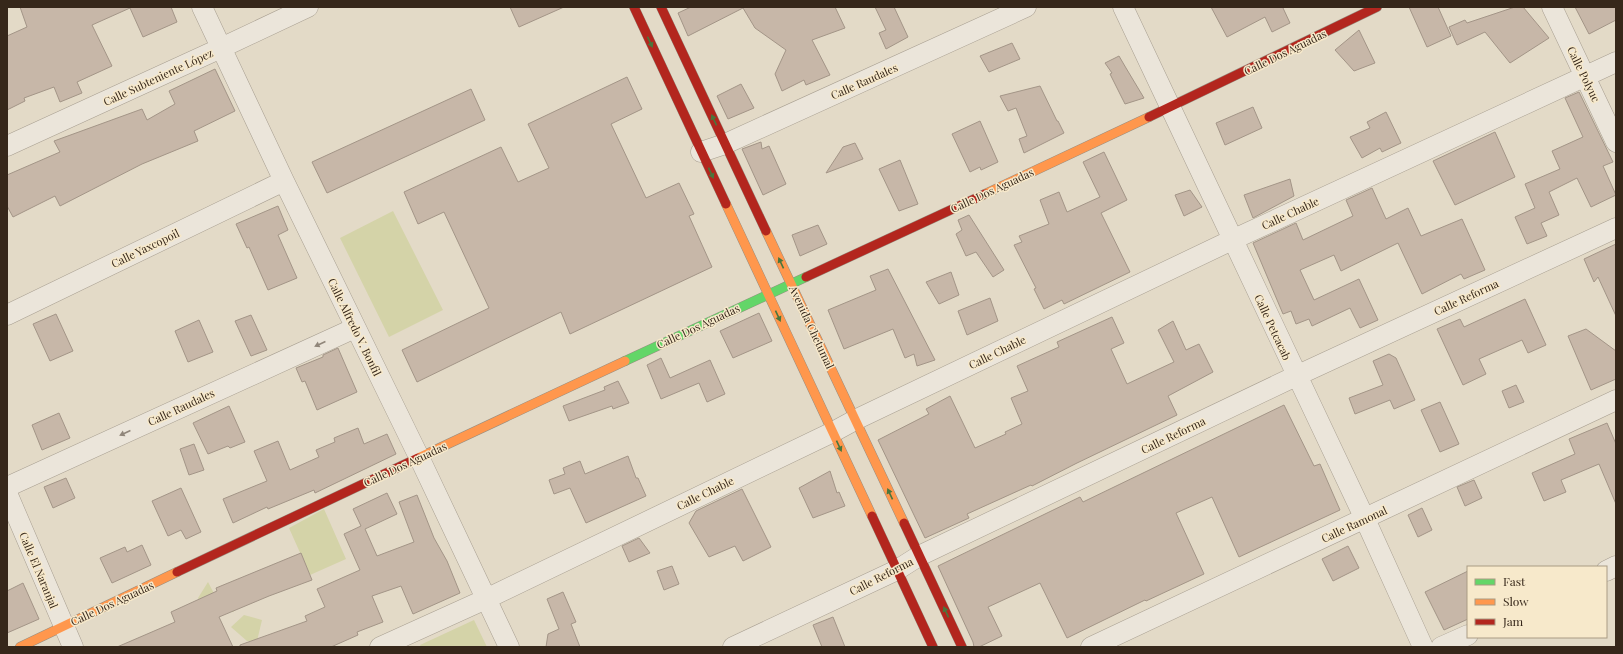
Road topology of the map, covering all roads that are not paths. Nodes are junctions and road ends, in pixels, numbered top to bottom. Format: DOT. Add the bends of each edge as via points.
graph roads {
  1 [pos="202,7"];
  2 [pos="308,7"];
  3 [pos="1026,7"];
  4 [pos="1123,7"];
  5 [pos="1377,7"];
  6 [pos="1552,7"];
  7 [pos="664,8"];
  8 [pos="637,14"];
  9 [pos="221,48"];
  10 [pos="1616,62"];
  11 [pos="1585,76"];
  12 [pos="1170,107"];
  13 [pos="1616,142"];
  14 [pos="725,144"];
  15 [pos="7,146"];
  16 [pos="701,152"];
  17 [pos="284,181"];
  18 [pos="1616,228"];
  19 [pos="1232,240"];
  20 [pos="791,283"];
  21 [pos="768,294"];
  22 [pos="7,315"];
  23 [pos="355,328"];
  24 [pos="1296,376"];
  25 [pos="1616,400"];
  26 [pos="855,420"];
  27 [pos="833,432"];
  28 [pos="419,457"];
  29 [pos="7,487"];
  30 [pos="7,493"];
  31 [pos="1365,519"];
  32 [pos="920,556"];
  33 [pos="1616,566"];
  34 [pos="897,570"];
  35 [pos="1607,570"];
  36 [pos="486,599"];
  37 [pos="63,627"];
  38 [pos="1467,635"];
  39 [pos="20,647"];
  40 [pos="73,647"];
  41 [pos="380,647"];
  42 [pos="509,647"];
  43 [pos="733,647"];
  44 [pos="933,647"];
  45 [pos="962,647"];
  46 [pos="1091,647"];
  47 [pos="1424,647"];
  48 [pos="1441,647"];
  1 -- 9 [label="street, Calle Alfredo V. Bonfil"];
  2 -- 9 [label="street, Calle Subteniente López"];
  3 -- 14 [label="street, Calle Raudales"];
  4 -- 12 [label="street, Calle Petcacab"];
  5 -- 12 [label="street, Calle Dos Aguadas"];
  6 -- 11 [label="street, Calle Polyuc"];
  7 -- 8 [label="street"];
  14 -- 7 [label="street, Avenida Chetumal, one-way"];
  8 -- 16 [label="street, one-way"];
  9 -- 15 [label="street, Calle Subteniente López"];
  9 -- 17 [label="street, Calle Alfredo V. Bonfil"];
  10 -- 11 [label="street, Calle Chable"];
  11 -- 13 [label="street, Calle Polyuc"];
  11 -- 19 [label="street, Calle Chable"];
  12 -- 19 [label="street, Calle Petcacab"];
  12 -- 20 [label="street, Calle Dos Aguadas"];
  14 -- 16 [label="street, Calle Raudales"];
  20 -- 14 [label="street, Avenida Chetumal, one-way"];
  16 -- 21 [label="street, one-way"];
  17 -- 22 [label="street, Calle Yaxcopoil"];
  17 -- 23 [label="street, Calle Alfredo V. Bonfil"];
  18 -- 24 [label="street, Calle Reforma"];
  19 -- 24 [label="street, Calle Petcacab"];
  19 -- 26 [label="street, Calle Chable"];
  20 -- 21 [label="street, Calle Dos Aguadas"];
  20 -- 26 [label="street, Avenida Chetumal"];
  21 -- 27 [label="street, one-way"];
  21 -- 28 [label="street, Calle Dos Aguadas"];
  23 -- 28 [label="street, Calle Alfredo V. Bonfil"];
  23 -- 29 [label="street, Calle Raudales, one-way"];
  24 -- 31 [label="street, Calle Petcacab"];
  24 -- 32 [label="street, Calle Reforma"];
  25 -- 31 [label="street, Calle Ramonal"];
  26 -- 27 [label="street, Calle Chable"];
  32 -- 26 [label="street, Avenida Chetumal, one-way"];
  27 -- 34 [label="street, one-way"];
  27 -- 36 [label="street, Calle Chable"];
  28 -- 36 [label="street, Calle Alfredo V. Bonfil"];
  28 -- 37 [label="street, Calle Dos Aguadas"];
  30 -- 37 [label="street, Calle El Naranjal"];
  31 -- 46 [label="street, Calle Ramonal"];
  31 -- 47 [label="street, Calle Petcacab"];
  32 -- 34 [label="street, Calle Reforma"];
  45 -- 32 [label="street, Avenida Chetumal, one-way"];
  33 -- 35 [label="street"];
  34 -- 43 [label="street, Calle Reforma"];
  34 -- 44 [label="street"];
  36 -- 41 [label="street, Calle Chable"];
  36 -- 42 [label="street, Calle Alfredo V. Bonfil"];
  37 -- 39 [label="street, Calle Dos Aguadas"];
  37 -- 40 [label="street, Calle El Naranjal"];
  38 -- 48 [label="street"];
}
